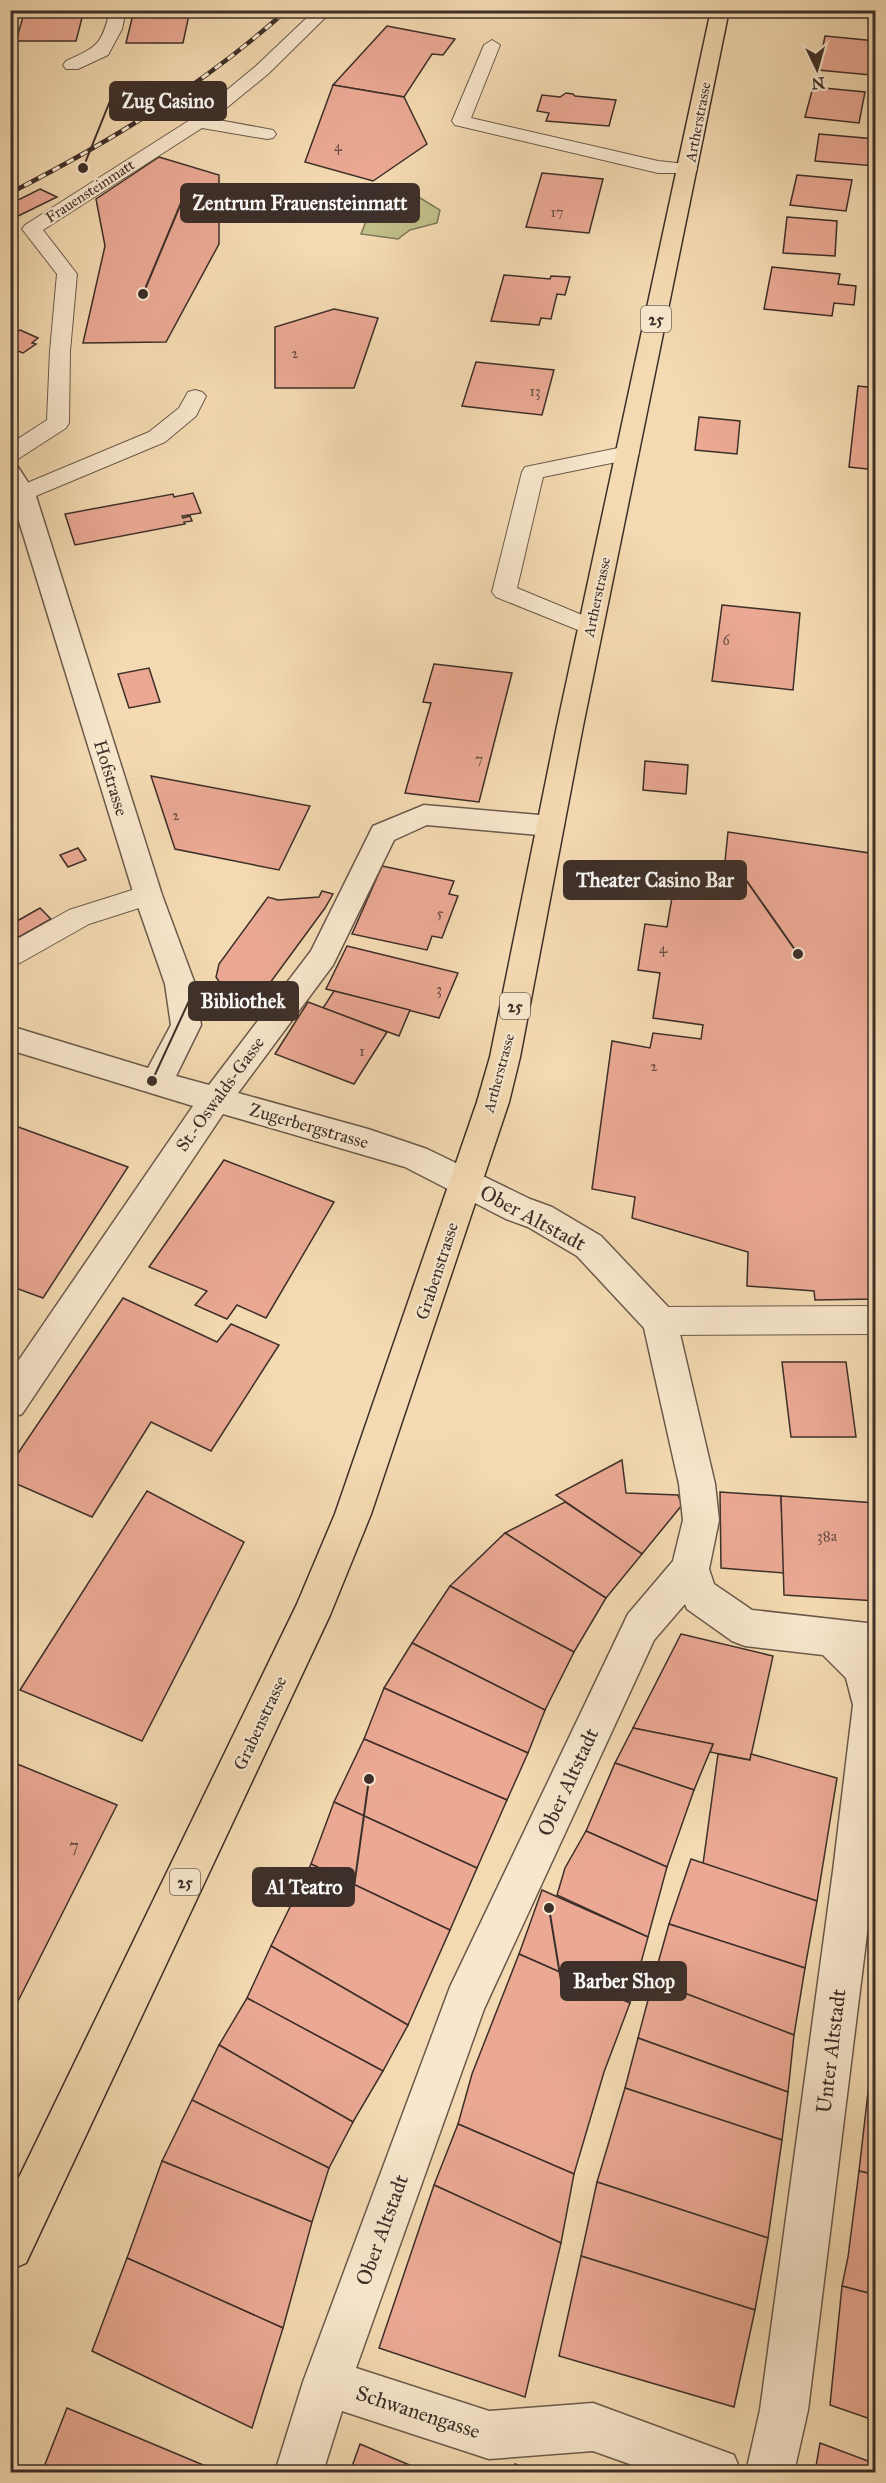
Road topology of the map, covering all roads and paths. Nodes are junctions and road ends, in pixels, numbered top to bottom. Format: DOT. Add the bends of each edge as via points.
graph roads {
  1 [pos="118,10"];
  2 [pos="325,10"];
  3 [pos="720,10"];
  4 [pos="492,45"];
  5 [pos="72,65"];
  6 [pos="199,122"];
  7 [pos="267,134"];
  8 [pos="688,169"];
  9 [pos="195,396"];
  10 [pos="628,453"];
  11 [pos="10,454"];
  12 [pos="17,483"];
  13 [pos="591,627"];
  14 [pos="550,826"];
  15 [pos="148,894"];
  16 [pos="10,956"];
  17 [pos="10,1038"];
  18 [pos="156,1083"];
  19 [pos="215,1100"];
  20 [pos="466,1182"];
  21 [pos="876,1320"];
  22 [pos="660,1322"];
  23 [pos="10,1403"];
  24 [pos="690,1569"];
  25 [pos="834,1640"];
  26 [pos="876,1643"];
  27 [pos="10,2247"];
  28 [pos="327,2382"];
  29 [pos="299,2472"];
  30 [pos="717,2472"];
  31 [pos="770,2472"];
  1 -- 5 [label="lane" via="114,29 102,51"];
  2 -- 6 [label="lane, Frauensteinmatt"];
  3 -- 8 [label="main road, Artherstrasse / 25"];
  4 -- 8 [label="lane" via="461,121 658,167"];
  6 -- 7 [label="lane"];
  6 -- 11 [label="lane, Frauensteinmatt" via="32,229 67,273 58,423"];
  8 -- 10 [label="main road, Artherstrasse / 25"];
  9 -- 12 [label="lane" via="188,411 157,437"];
  10 -- 13 [label="main road, Artherstrasse / 25"];
  10 -- 13 [label="lane" via="533,472 504,592"];
  12 -- 15 [label="street, Hofstrasse"];
  13 -- 14 [label="main road, Artherstrasse / 25"];
  14 -- 19 [label="street, St.-Oswalds-Gasse" via="424,815 383,833 323,957"];
  14 -- 20 [label="main road, Artherstrasse / 25" via="505,1057"];
  15 -- 16 [label="lane" via="79,917"];
  15 -- 18 [label="street, Hofstrasse" via="180,984 186,1025"];
  17 -- 18 [label="street, Zugerbergstrasse"];
  18 -- 19 [label="street, Zugerbergstrasse"];
  19 -- 20 [label="street, Zugerbergstrasse" via="368,1142 416,1158"];
  19 -- 23 [label="street, St.-Oswalds-Gasse"];
  20 -- 22 [label="street, Ober Altstadt" via="540,1217 589,1246"];
  20 -- 27 [label="main road, Grabenstrasse / 25" via="353,1514 311,1615"];
  21 -- 22 [label="lane"];
  22 -- 24 [label="street, Ober Altstadt" via="697,1484 700,1520"];
  24 -- 25 [label="street" via="700,1596 745,1628"];
  24 -- 28 [label="street, Ober Altstadt" via="641,1627 465,2002"];
  25 -- 26 [label="street"];
  25 -- 31 [label="street, Unter Altstadt" via="862,1668 872,1705 785,2399"];
  28 -- 29 [label="street, Ober Altstadt"];
  28 -- 30 [label="street, Schwanengasse" via="489,2435 593,2427"];
}
